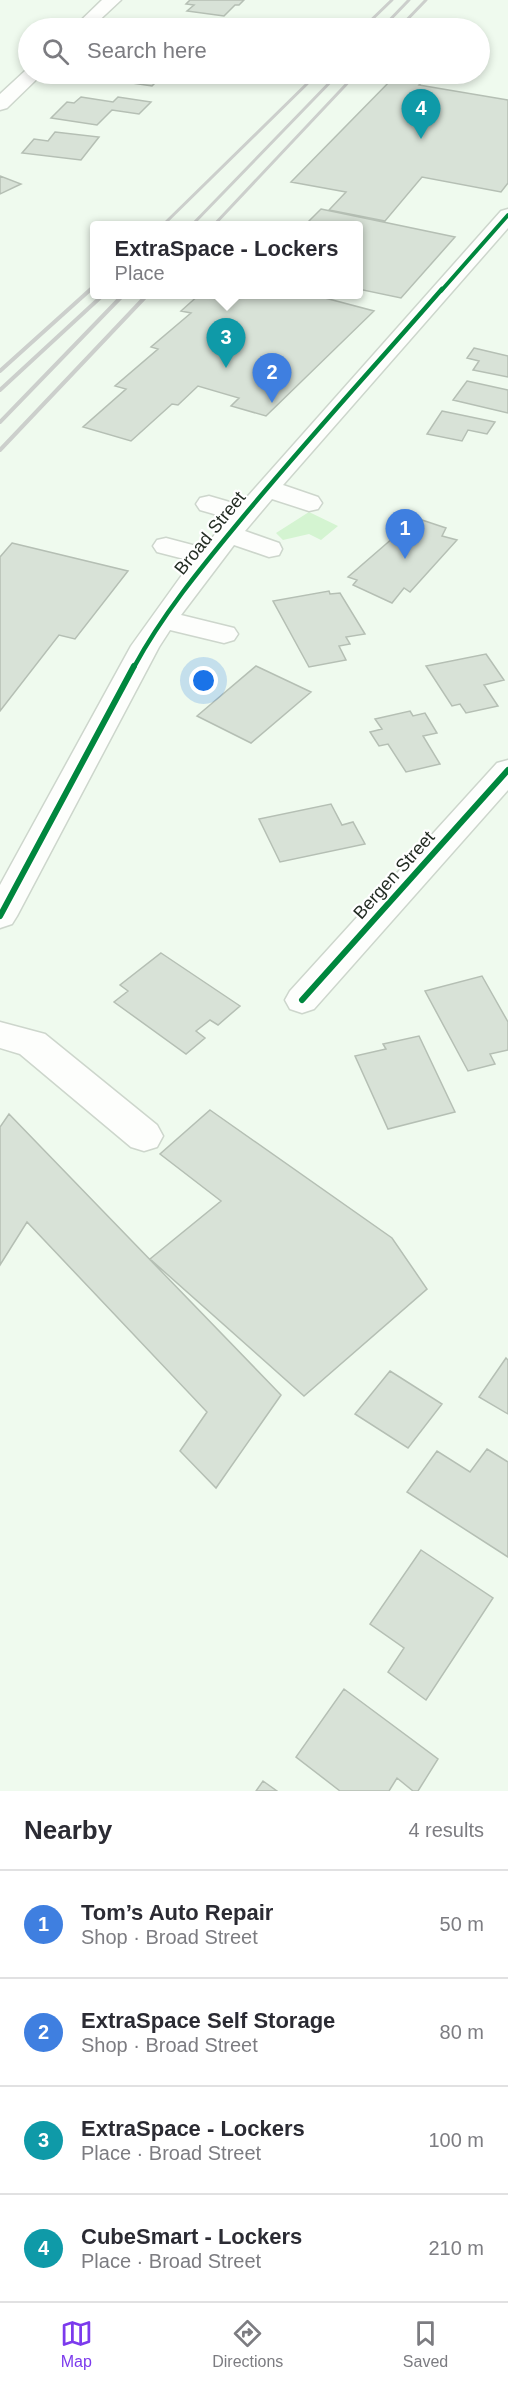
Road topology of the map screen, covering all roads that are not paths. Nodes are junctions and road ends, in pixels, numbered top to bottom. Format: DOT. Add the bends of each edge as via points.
graph roads {
  1 [pos="112,0"];
  2 [pos="92,18"];
  3 [pos="22,84"];
  4 [pos="0,104"];
  5 [pos="508,215"];
  6 [pos="264,453"];
  7 [pos="291,462"];
  8 [pos="267,488"];
  9 [pos="309,503"];
  10 [pos="209,504"];
  11 [pos="236,524"];
  12 [pos="166,546"];
  13 [pos="269,549"];
  14 [pos="208,557"];
  15 [pos="164,620"];
  16 [pos="224,634"];
  17 [pos="508,770"];
  18 [pos="0,915"];
  19 [pos="302,1000"];
  20 [pos="0,1035"];
  21 [pos="144,1136"];
  1 -- 2 [label="street"];
  3 -- 4 [label="street"];
  5 -- 7 [label="street, Broad Street"];
  6 -- 7 [label="street"];
  7 -- 8 [label="street, Broad Street"];
  8 -- 9 [label="street"];
  8 -- 11 [label="street, Broad Street"];
  10 -- 11 [label="street"];
  11 -- 13 [label="street"];
  11 -- 14 [label="street, Broad Street"];
  12 -- 14 [label="street"];
  14 -- 15 [label="street, Broad Street"];
  15 -- 16 [label="street"];
  15 -- 18 [label="street, Broad Street" via="119,692"];
  17 -- 19 [label="street, Bergen Street"];
  20 -- 21 [label="street" via="32,1044"];
}
